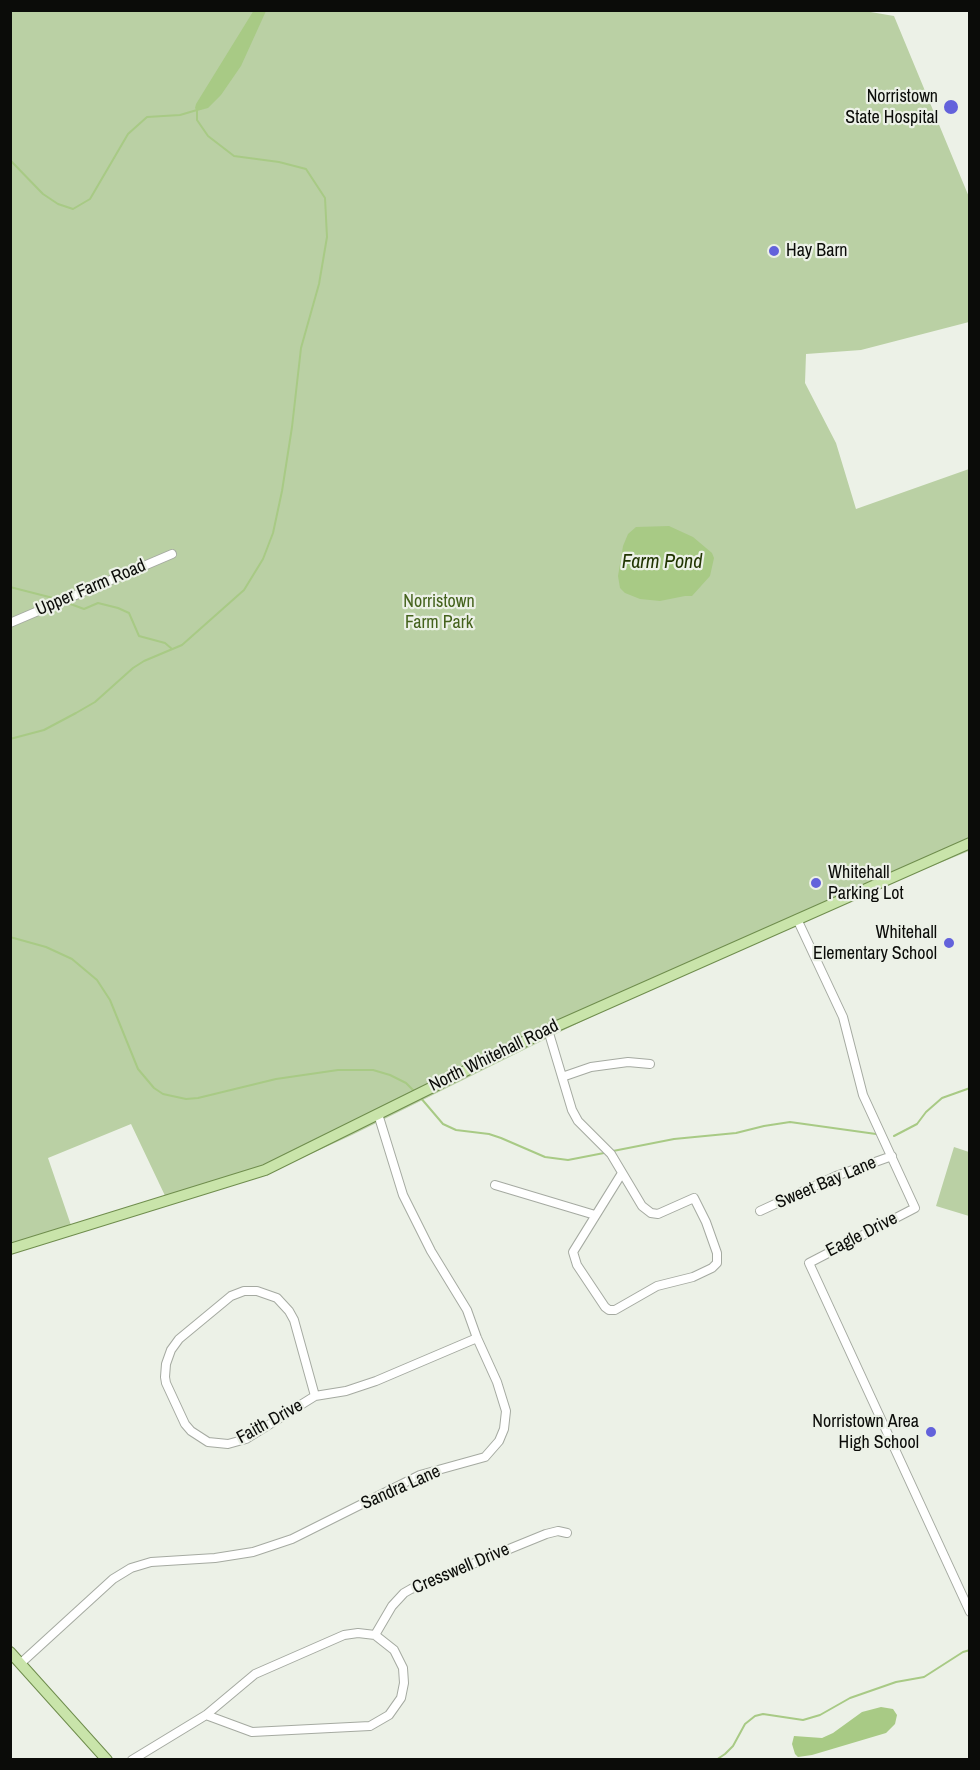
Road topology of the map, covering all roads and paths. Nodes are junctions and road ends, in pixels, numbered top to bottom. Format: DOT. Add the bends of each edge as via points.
graph roads {
  1 [pos="172,554"];
  2 [pos="10,623"];
  3 [pos="969,843"];
  4 [pos="797,920"];
  5 [pos="548,1030"];
  6 [pos="650,1064"];
  7 [pos="562,1077"];
  8 [pos="378,1114"];
  9 [pos="892,1156"];
  10 [pos="622,1173"];
  11 [pos="495,1185"];
  12 [pos="760,1211"];
  13 [pos="596,1215"];
  14 [pos="10,1249"];
  15 [pos="477,1338"];
  16 [pos="315,1396"];
  17 [pos="567,1533"];
  18 [pos="969,1612"];
  19 [pos="375,1635"];
  20 [pos="10,1652"];
  21 [pos="21,1663"];
  22 [pos="206,1715"];
  23 [pos="108,1760"];
  24 [pos="132,1760"];
  1 -- 2 [label="street, Upper Farm Road"];
  3 -- 4 [label="main road, North Whitehall Road"];
  4 -- 5 [label="main road, North Whitehall Road"];
  4 -- 9 [label="street, Eagle Drive" via="838,1005 863,1095"];
  5 -- 7 [label="street"];
  5 -- 8 [label="main road, North Whitehall Road"];
  6 -- 7 [label="street" via="628,1062 591,1067"];
  7 -- 10 [label="street" via="578,1121 611,1154"];
  8 -- 14 [label="main road, North Whitehall Road" via="265,1170"];
  8 -- 15 [label="street, Sandra Lane" via="403,1195 467,1310"];
  9 -- 12 [label="street, Sweet Bay Lane" via="836,1176"];
  9 -- 18 [label="street, Eagle Drive" via="915,1208 809,1263"];
  10 -- 13 [label="street"];
  10 -- 13 [label="street" via="637,1200 651,1213 658,1214 694,1198 715,1243 717,1263 609,1310 574,1259 576,1244"];
  11 -- 13 [label="street"];
  15 -- 16 [label="street, Faith Drive" via="376,1381"];
  15 -- 21 [label="street, Sandra Lane" via="506,1411 499,1441 485,1457 420,1475 292,1539 253,1552 151,1562 131,1568 113,1579"];
  16 -- 16 [label="street, Faith Drive" via="246,1439 219,1444 198,1436 185,1424 166,1383 166,1364 179,1339 231,1296 257,1291 277,1298 294,1320"];
  17 -- 19 [label="street, Cresswell Drive" via="546,1534 411,1589 392,1606"];
  19 -- 22 [label="street" via="344,1635 273,1665 255,1674"];
  19 -- 22 [label="street" via="394,1650 404,1675 401,1698 390,1715 377,1723 361,1728 252,1732"];
  20 -- 21 [label="main road"];
  21 -- 23 [label="main road"];
  22 -- 24 [label="street"];
}
